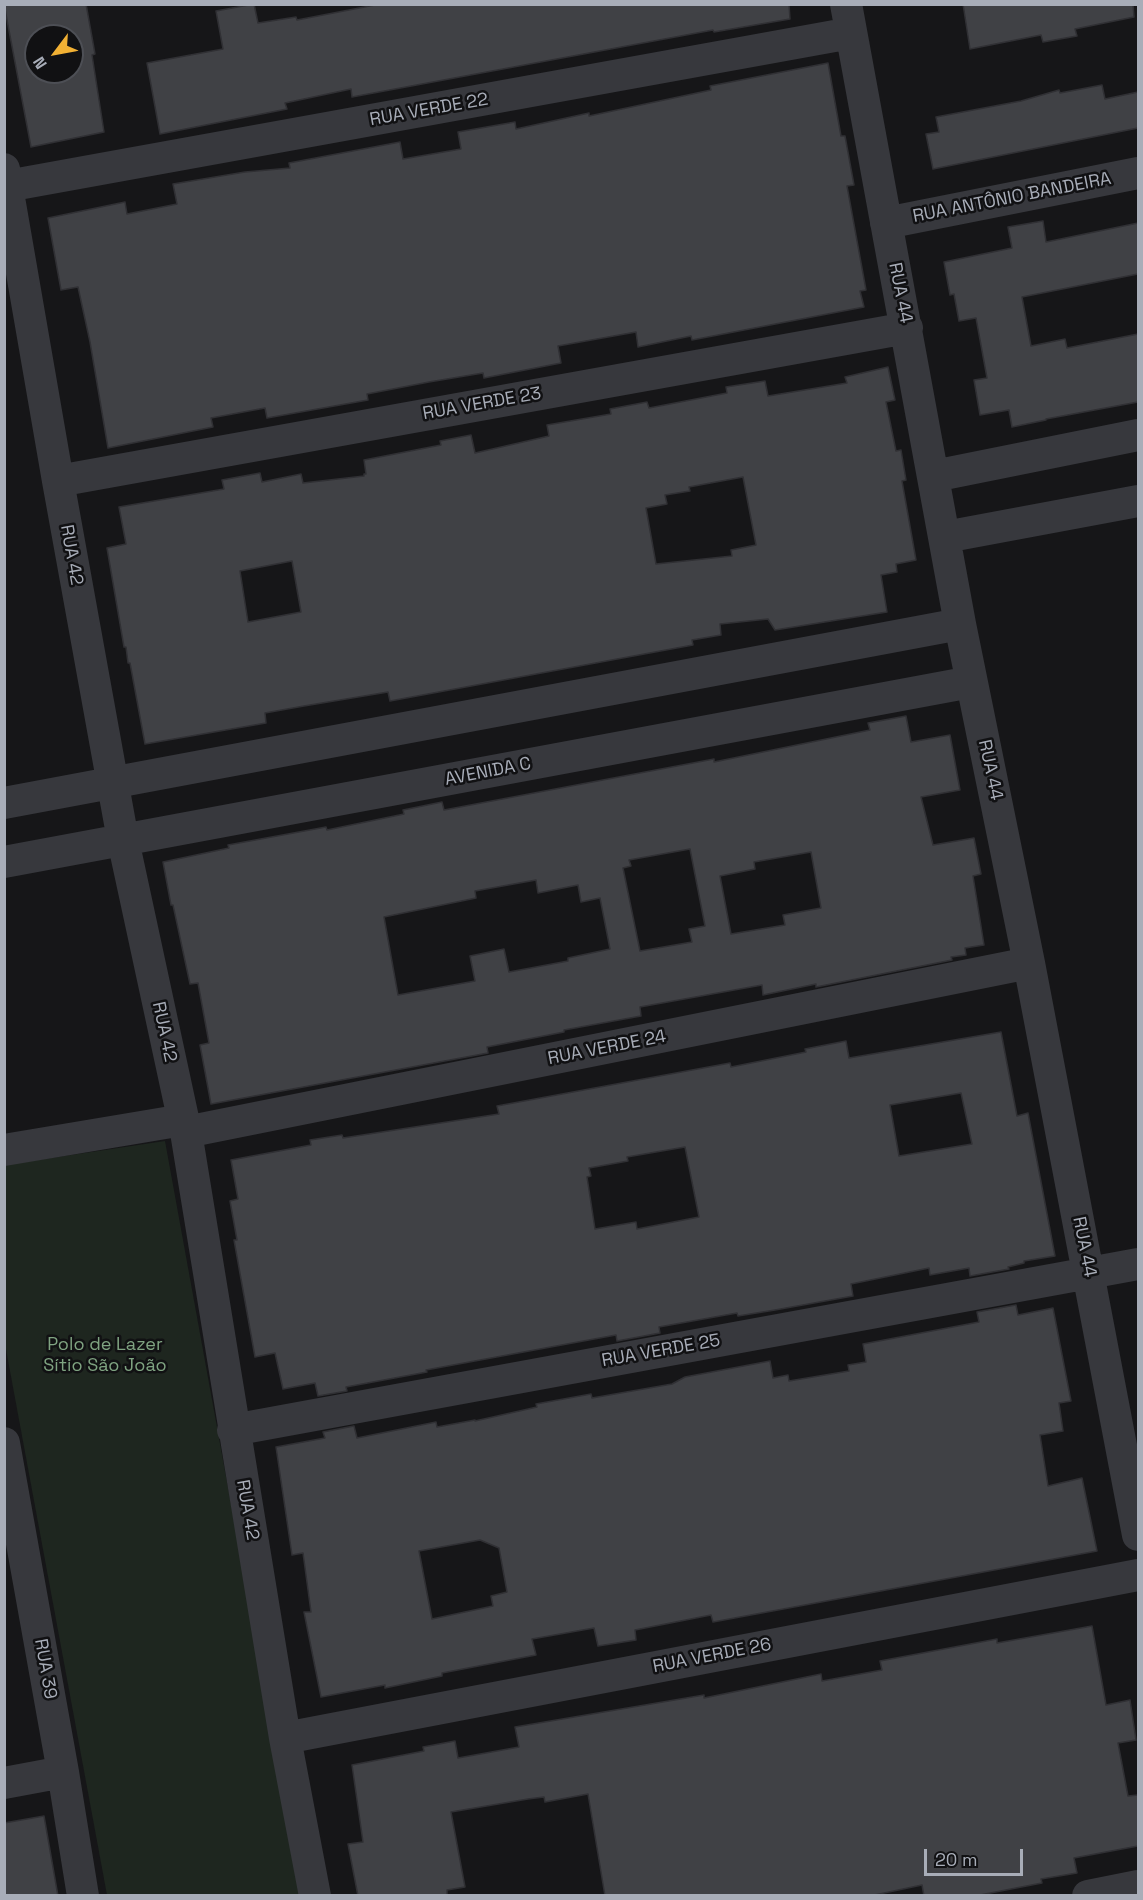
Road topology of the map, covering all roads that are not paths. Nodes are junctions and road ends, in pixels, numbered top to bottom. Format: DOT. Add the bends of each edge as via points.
graph roads {
  1 [pos="849,19"];
  2 [pos="1138,173"];
  3 [pos="6,178"];
  4 [pos="886,223"];
  5 [pos="907,328"];
  6 [pos="1138,435"];
  7 [pos="934,476"];
  8 [pos="58,481"];
  9 [pos="1138,501"];
  10 [pos="945,537"];
  11 [pos="960,624"];
  12 [pos="971,682"];
  13 [pos="113,784"];
  14 [pos="4,803"];
  15 [pos="123,840"];
  16 [pos="4,862"];
  17 [pos="1029,963"];
  18 [pos="184,1126"];
  19 [pos="4,1149"];
  20 [pos="1138,1264"];
  21 [pos="1089,1272"];
  22 [pos="233,1430"];
  23 [pos="4,1443"];
  24 [pos="8,1476"];
  25 [pos="1138,1535"];
  26 [pos="1138,1575"];
  27 [pos="285,1738"];
  28 [pos="63,1772"];
  29 [pos="4,1783"];
  30 [pos="1138,1886"];
  31 [pos="83,1896"];
  32 [pos="315,1896"];
  33 [pos="1088,1896"];
  1 -- 3 [label="street, RUA VERDE 22"];
  1 -- 4 [label="street, RUA 44"];
  2 -- 4 [label="street, RUA ANTÔNIO BANDEIRA"];
  3 -- 8 [label="street, RUA 42"];
  4 -- 5 [label="street, RUA 44"];
  5 -- 7 [label="street, RUA 44"];
  5 -- 8 [label="street, RUA VERDE 23"];
  6 -- 7 [label="street"];
  7 -- 10 [label="street, RUA 44"];
  8 -- 13 [label="street, RUA 42"];
  9 -- 10 [label="street"];
  10 -- 11 [label="street, RUA 44"];
  11 -- 12 [label="street, RUA 44"];
  11 -- 13 [label="street"];
  12 -- 15 [label="street, AVENIDA C"];
  12 -- 17 [label="street, RUA 44"];
  13 -- 14 [label="street"];
  13 -- 15 [label="street, RUA 42"];
  15 -- 16 [label="street, AVENIDA C"];
  15 -- 18 [label="street, RUA 42"];
  17 -- 18 [label="street, RUA VERDE 24"];
  17 -- 21 [label="street, RUA 44"];
  18 -- 19 [label="street, RUA VERDE 24"];
  18 -- 22 [label="street, RUA 42"];
  20 -- 21 [label="street, RUA VERDE 25"];
  21 -- 22 [label="street, RUA VERDE 25"];
  21 -- 25 [label="street, RUA 44"];
  22 -- 27 [label="street, RUA 42"];
  23 -- 24 [label="street, RUA 39"];
  24 -- 28 [label="street, RUA 39"];
  26 -- 27 [label="street, RUA VERDE 26"];
  27 -- 32 [label="street, RUA 42"];
  28 -- 29 [label="street"];
  28 -- 31 [label="street, RUA 39"];
  30 -- 33 [label="street"];
}
